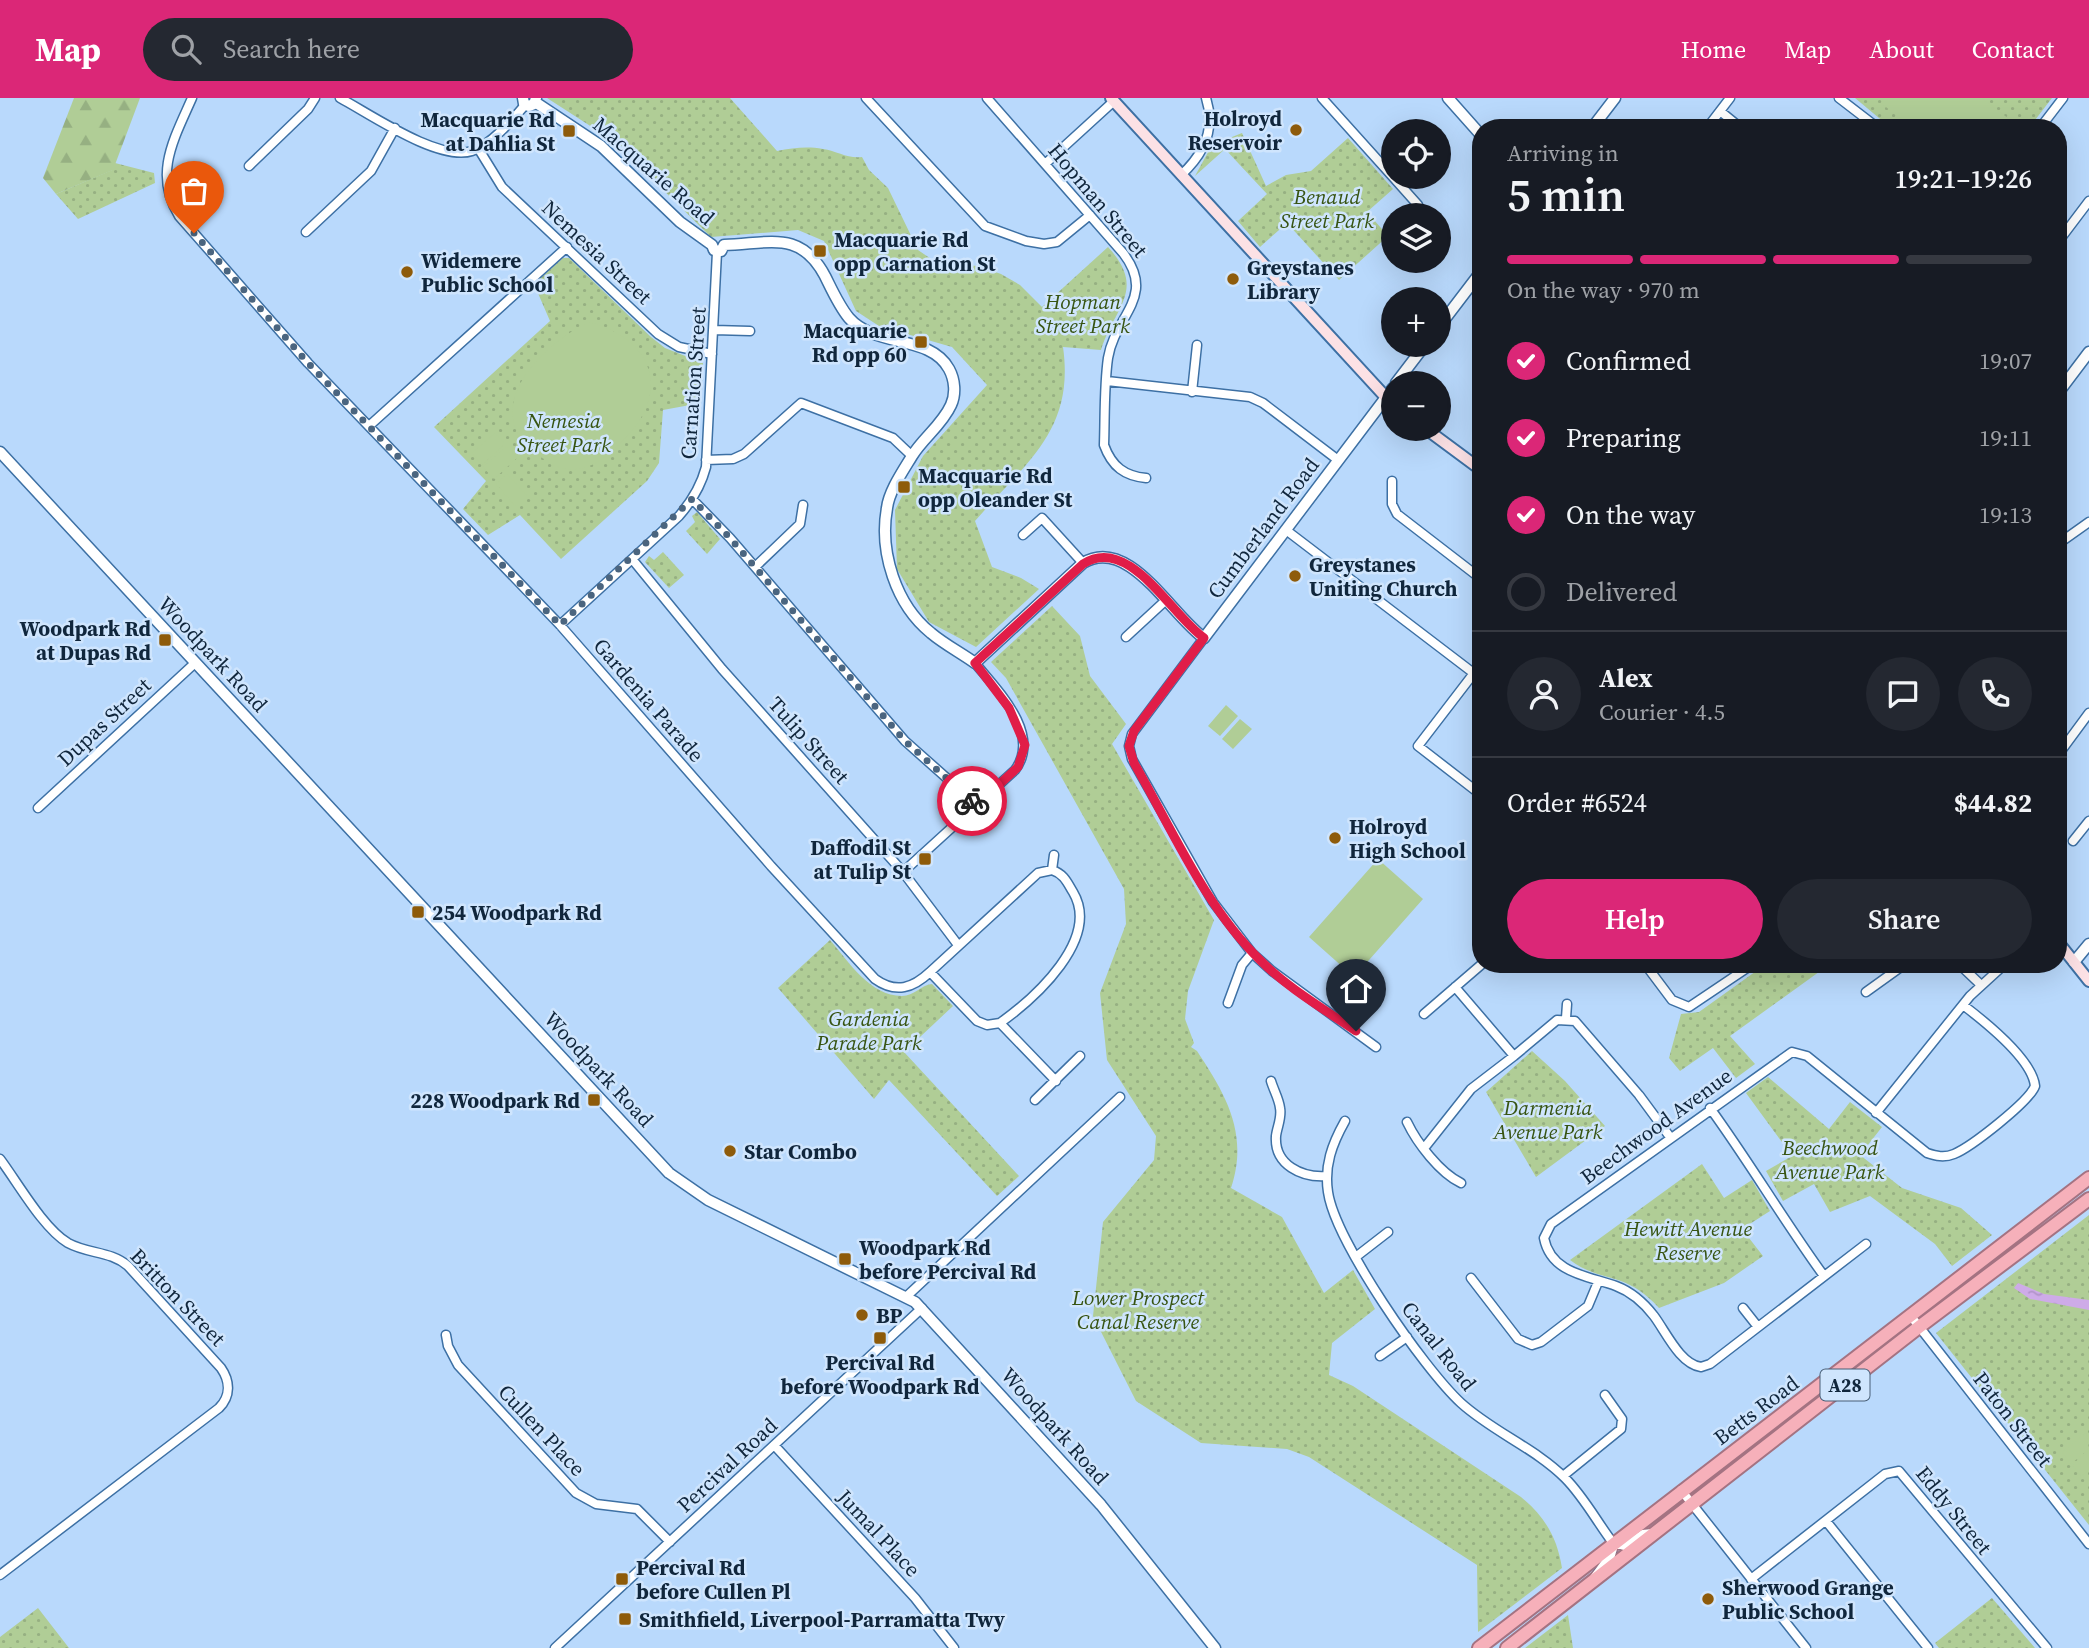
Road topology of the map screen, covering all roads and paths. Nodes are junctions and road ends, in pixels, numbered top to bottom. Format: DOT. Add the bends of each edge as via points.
graph roads {
  1 [pos="192,98"];
  2 [pos="315,98"];
  3 [pos="340,98"];
  4 [pos="866,98"];
  5 [pos="987,98"];
  6 [pos="1206,98"];
  7 [pos="1322,98"];
  8 [pos="1448,98"];
  9 [pos="1615,98"];
  10 [pos="1730,98"];
  11 [pos="2063,98"];
  12 [pos="1113,99"];
  13 [pos="1842,99"];
  14 [pos="530,101"];
  15 [pos="355,102"];
  16 [pos="1720,111"];
  17 [pos="1599,119"];
  18 [pos="1714,119"];
  19 [pos="1730,119"];
  20 [pos="1867,119"];
  21 [pos="2047,119"];
  22 [pos="1472,125"];
  23 [pos="395,128"];
  24 [pos="478,148"];
  25 [pos="1045,164"];
  26 [pos="1381,164"];
  27 [pos="249,166"];
  28 [pos="1181,174"];
  29 [pos="1404,189"];
  30 [pos="2089,201"];
  31 [pos="1417,203"];
  32 [pos="1090,215"];
  33 [pos="2067,230"];
  34 [pos="306,232"];
  35 [pos="567,247"];
  36 [pos="718,247"];
  37 [pos="1472,283"];
  38 [pos="1451,311"];
  39 [pos="714,330"];
  40 [pos="750,331"];
  41 [pos="1197,345"];
  42 [pos="2089,352"];
  43 [pos="712,354"];
  44 [pos="1416,357"];
  45 [pos="2085,365"];
  46 [pos="1405,371"];
  47 [pos="1107,381"];
  48 [pos="2067,384"];
  49 [pos="1192,392"];
  50 [pos="1381,393"];
  51 [pos="1381,411"];
  52 [pos="369,426"];
  53 [pos="1442,441"];
  54 [pos="0,452"];
  55 [pos="912,456"];
  56 [pos="706,460"];
  57 [pos="1338,460"];
  58 [pos="1472,463"];
  59 [pos="1146,478"];
  60 [pos="1392,481"];
  61 [pos="692,499"];
  62 [pos="803,505"];
  63 [pos="2089,522"];
  64 [pos="1286,530"];
  65 [pos="1023,535"];
  66 [pos="2067,538"];
  67 [pos="632,559"];
  68 [pos="1083,564"];
  69 [pos="755,567"];
  70 [pos="1472,572"];
  71 [pos="1165,601"];
  72 [pos="560,625"];
  73 [pos="1126,637"];
  74 [pos="1204,638"];
  75 [pos="195,663"];
  76 [pos="975,663"];
  77 [pos="1472,672"];
  78 [pos="1472,682"];
  79 [pos="2089,713"];
  80 [pos="2067,743"];
  81 [pos="1472,788"];
  82 [pos="977,805"];
  83 [pos="38,808"];
  84 [pos="2089,821"];
  85 [pos="2074,841"];
  86 [pos="1054,855"];
  87 [pos="1052,870"];
  88 [pos="903,872"];
  89 [pos="2089,944"];
  90 [pos="958,946"];
  91 [pos="1252,953"];
  92 [pos="2067,953"];
  93 [pos="2074,962"];
  94 [pos="930,972"];
  95 [pos="1472,973"];
  96 [pos="1652,973"];
  97 [pos="1740,973"];
  98 [pos="1893,973"];
  99 [pos="1968,973"];
  100 [pos="1994,973"];
  101 [pos="2089,981"];
  102 [pos="1980,984"];
  103 [pos="1455,987"];
  104 [pos="1866,992"];
  105 [pos="1227,1003"];
  106 [pos="1567,1004"];
  107 [pos="1963,1005"];
  108 [pos="1424,1014"];
  109 [pos="1566,1018"];
  110 [pos="1000,1023"];
  111 [pos="1376,1047"];
  112 [pos="1080,1056"];
  113 [pos="1514,1056"];
  114 [pos="1056,1081"];
  115 [pos="1271,1082"];
  116 [pos="2035,1086"];
  117 [pos="2045,1088"];
  118 [pos="1120,1097"];
  119 [pos="1035,1100"];
  120 [pos="1710,1108"];
  121 [pos="1876,1113"];
  122 [pos="1345,1121"];
  123 [pos="1407,1122"];
  124 [pos="1670,1137"];
  125 [pos="1424,1147"];
  126 [pos="0,1159"];
  127 [pos="1327,1176"];
  128 [pos="2089,1178"];
  129 [pos="1461,1182"];
  130 [pos="2089,1199"];
  131 [pos="1388,1232"];
  132 [pos="1534,1233"];
  133 [pos="1545,1235"];
  134 [pos="1866,1244"];
  135 [pos="1357,1256"];
  136 [pos="1824,1276"];
  137 [pos="1471,1278"];
  138 [pos="1598,1282"];
  139 [pos="907,1296"];
  140 [pos="922,1308"];
  141 [pos="1743,1308"];
  142 [pos="1910,1315"];
  143 [pos="1758,1327"];
  144 [pos="1919,1327"];
  145 [pos="446,1335"];
  146 [pos="1407,1337"];
  147 [pos="1380,1356"];
  148 [pos="1605,1395"];
  149 [pos="774,1445"];
  150 [pos="1563,1476"];
  151 [pos="1681,1490"];
  152 [pos="1691,1504"];
  153 [pos="1826,1521"];
  154 [pos="1654,1532"];
  155 [pos="670,1542"];
  156 [pos="1613,1543"];
  157 [pos="2089,1544"];
  158 [pos="0,1575"];
  159 [pos="1751,1579"];
  160 [pos="1593,1580"];
  161 [pos="555,1648"];
  162 [pos="954,1648"];
  163 [pos="1215,1648"];
  164 [pos="1479,1648"];
  165 [pos="1507,1648"];
  166 [pos="1805,1648"];
  167 [pos="1928,1648"];
  168 [pos="2047,1648"];
  1 -- 52 [label="street, Gardenia Parade" via="165,166 173,206 293,346"];
  2 -- 27 [label="street"];
  3 -- 15 [label="street"];
  4 -- 32 [label="street" via="985,226 1044,244 1057,242"];
  5 -- 25 [label="street, Hopman Street"];
  6 -- 28 [label="street" via="1210,122 1205,146"];
  7 -- 26 [label="street"];
  8 -- 22 [label="street"];
  9 -- 17 [label="street"];
  10 -- 16 [label="street"];
  11 -- 21 [label="street"];
  12 -- 25 [label="street"];
  12 -- 28 [label="main road"];
  13 -- 20 [label="street"];
  14 -- 24 [label="street"];
  14 -- 36 [label="street, Macquarie Road" via="601,146 680,222"];
  15 -- 23 [label="street"];
  16 -- 18 [label="street"];
  16 -- 19 [label="street"];
  23 -- 24 [label="street" via="448,152"];
  23 -- 34 [label="street" via="371,171"];
  24 -- 35 [label="street, Nemesia Street" via="500,185"];
  25 -- 32 [label="street, Hopman Street"];
  28 -- 50 [label="main road"];
  29 -- 31 [label="street"];
  30 -- 33 [label="street"];
  32 -- 47 [label="street, Hopman Street" via="1137,274 1136,294 1110,351"];
  35 -- 43 [label="street, Nemesia Street" via="663,338 684,349"];
  35 -- 52 [label="street"];
  36 -- 39 [label="street, Carnation Street"];
  36 -- 55 [label="street, Macquarie Road" via="783,242 800,246 819,264 856,325 874,336 940,357 952,375 953,400"];
  37 -- 38 [label="street"];
  39 -- 40 [label="street"];
  39 -- 43 [label="street, Carnation Street"];
  41 -- 49 [label="street"];
  42 -- 45 [label="street"];
  43 -- 56 [label="street, Carnation Street"];
  44 -- 46 [label="street"];
  45 -- 48 [label="street"];
  47 -- 49 [label="street"];
  47 -- 59 [label="street, Hopman Street" via="1107,453 1125,474"];
  49 -- 57 [label="street" via="1254,398"];
  51 -- 57 [label="street, Cumberland Road"];
  52 -- 72 [label="street, Gardenia Parade"];
  53 -- 58 [label="main road"];
  54 -- 75 [label="street, Woodpark Road"];
  55 -- 56 [label="street" via="901,443 801,403 744,454"];
  55 -- 76 [label="street, Macquarie Road" via="887,506 890,574 930,633"];
  56 -- 61 [label="street, Carnation Street"];
  57 -- 64 [label="street, Cumberland Road"];
  60 -- 70 [label="street" via="1397,514"];
  61 -- 67 [label="street, Carnation Street"];
  61 -- 69 [label="street"];
  62 -- 69 [label="street" via="798,527"];
  63 -- 66 [label="street"];
  64 -- 74 [label="street, Cumberland Road"];
  64 -- 77 [label="street"];
  65 -- 68 [label="street" via="1042,518"];
  67 -- 72 [label="street, Carnation Street"];
  67 -- 88 [label="street, Tulip Street" via="722,669"];
  68 -- 71 [label="street" via="1104,556 1124,561"];
  68 -- 76 [label="street"];
  69 -- 82 [label="street" via="905,741"];
  71 -- 73 [label="street"];
  71 -- 74 [label="street"];
  72 -- 94 [label="street, Gardenia Parade" via="875,979 904,988"];
  74 -- 91 [label="street, Cumberland Road" via="1134,731 1130,751 1213,902"];
  75 -- 83 [label="street, Dupas Street"];
  75 -- 139 [label="street, Woodpark Road" via="681,1184"];
  76 -- 82 [label="street, Macquarie Road" via="1005,702 1024,742 1018,767"];
  78 -- 81 [label="street" via="1418,746"];
  79 -- 80 [label="street"];
  82 -- 88 [label="street"];
  84 -- 85 [label="street"];
  86 -- 87 [label="street"];
  87 -- 90 [label="street, Gardenia Parade" via="1038,873"];
  87 -- 110 [label="street" via="1062,874 1077,898 1079,928 1063,965"];
  88 -- 90 [label="street, Tulip Street"];
  89 -- 93 [label="street"];
  90 -- 94 [label="street, Gardenia Parade"];
  91 -- 105 [label="street" via="1242,965"];
  91 -- 111 [label="street, Cumberland Road"];
  92 -- 93 [label="main road"];
  93 -- 101 [label="main road"];
  94 -- 110 [label="street" via="977,1021"];
  95 -- 103 [label="street"];
  96 -- 97 [label="street" via="1672,1000 1689,1007"];
  98 -- 104 [label="street"];
  99 -- 102 [label="street"];
  100 -- 102 [label="street"];
  102 -- 107 [label="street"];
  103 -- 108 [label="street"];
  103 -- 113 [label="street"];
  106 -- 109 [label="street"];
  107 -- 116 [label="street" via="2001,1035"];
  107 -- 121 [label="street"];
  109 -- 113 [label="street" via="1554,1022"];
  109 -- 124 [label="street" via="1578,1024"];
  110 -- 114 [label="street"];
  112 -- 114 [label="street"];
  113 -- 125 [label="street" via="1468,1092"];
  114 -- 119 [label="street"];
  115 -- 127 [label="street" via="1280,1108 1276,1139 1281,1157 1298,1172"];
  116 -- 117 [label="street"];
  116 -- 121 [label="street, Beechwood Avenue" via="2027,1099 1947,1156 1927,1153"];
  118 -- 139 [label="street"];
  120 -- 121 [label="street, Beechwood Avenue" via="1795,1048"];
  120 -- 124 [label="street, Beechwood Avenue"];
  120 -- 136 [label="street"];
  122 -- 127 [label="street, Canal Road" via="1333,1143"];
  123 -- 125 [label="street"];
  124 -- 133 [label="street, Beechwood Avenue" via="1552,1224"];
  125 -- 129 [label="street"];
  126 -- 158 [label="street, Britton Street" via="59,1236 81,1248 114,1256 128,1266 221,1368 230,1390 219,1408"];
  127 -- 135 [label="street, Canal Road" via="1335,1217"];
  128 -- 142 [label="highway, Betts Road / A28"];
  130 -- 144 [label="highway, Betts Road / A28"];
  131 -- 135 [label="street"];
  132 -- 133 [label="street"];
  133 -- 138 [label="street" via="1546,1245 1564,1267"];
  134 -- 136 [label="street"];
  135 -- 146 [label="street, Canal Road"];
  136 -- 143 [label="street"];
  137 -- 138 [label="street" via="1528,1349 1586,1308"];
  138 -- 143 [label="street" via="1617,1286 1639,1299 1697,1371"];
  139 -- 140 [label="street, Woodpark Road"];
  140 -- 149 [label="street, Percival Road"];
  140 -- 163 [label="street, Woodpark Road" via="1101,1505"];
  141 -- 143 [label="street"];
  142 -- 144 [label="street, Paton Street"];
  142 -- 151 [label="highway, Betts Road / A28"];
  144 -- 152 [label="highway, Betts Road / A28"];
  144 -- 157 [label="street, Paton Street"];
  145 -- 155 [label="street, Cullen Place" via="458,1365 576,1493 596,1504 637,1510"];
  146 -- 147 [label="street"];
  146 -- 150 [label="street, Canal Road" via="1460,1402"];
  148 -- 150 [label="street" via="1625,1425"];
  149 -- 155 [label="street, Percival Road"];
  149 -- 162 [label="street, Jumal Place" via="915,1598"];
  150 -- 156 [label="street, Canal Road"];
  151 -- 152 [label="street"];
  151 -- 156 [label="highway, Betts Road / A28"];
  152 -- 154 [label="highway, Betts Road / A28"];
  152 -- 159 [label="street"];
  153 -- 159 [label="street, Eddy Street"];
  153 -- 167 [label="street"];
  153 -- 168 [label="street, Eddy Street" via="1889,1472 1902,1473"];
  154 -- 156 [label="street" via="1625,1546"];
  154 -- 160 [label="highway, Betts Road / A28"];
  155 -- 161 [label="street, Percival Road"];
  156 -- 160 [label="street" via="1614,1552"];
  156 -- 164 [label="highway, Betts Road / A28"];
  159 -- 166 [label="street"];
  160 -- 165 [label="highway, Betts Road / A28"];
}
